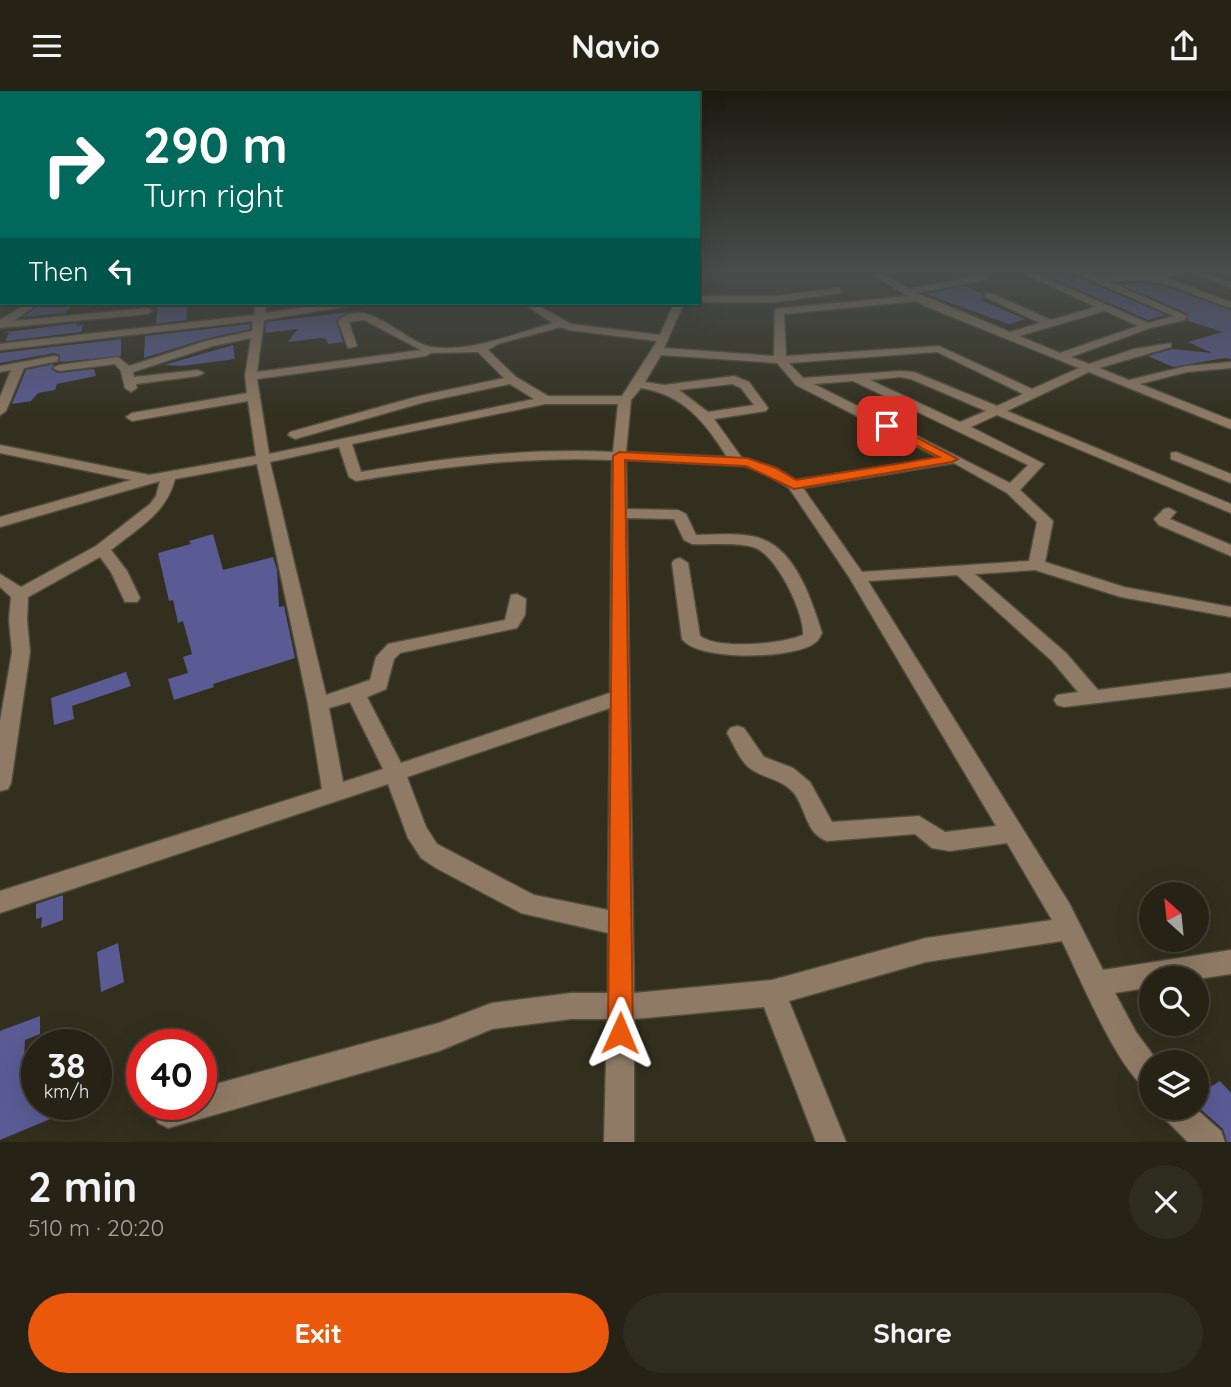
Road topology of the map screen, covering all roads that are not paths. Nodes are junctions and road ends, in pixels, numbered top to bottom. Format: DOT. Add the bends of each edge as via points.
graph roads {
  1 [pos="33,322"];
  2 [pos="88,322"];
  3 [pos="145,322"];
  4 [pos="192,322"];
  5 [pos="259,322"];
  6 [pos="344,322"];
  7 [pos="375,322"];
  8 [pos="558,322"];
  9 [pos="671,322"];
  10 [pos="779,322"];
  11 [pos="976,322"];
  12 [pos="1044,322"];
  13 [pos="1055,322"];
  14 [pos="1138,322"];
  15 [pos="1166,322"];
  16 [pos="561,324"];
  17 [pos="1048,324"];
  18 [pos="0,325"];
  19 [pos="1147,326"];
  20 [pos="141,331"];
  21 [pos="258,333"];
  22 [pos="1009,336"];
  23 [pos="81,337"];
  24 [pos="352,345"];
  25 [pos="661,345"];
  26 [pos="1167,345"];
  27 [pos="0,347"];
  28 [pos="481,349"];
  29 [pos="428,350"];
  30 [pos="1059,357"];
  31 [pos="780,360"];
  32 [pos="19,366"];
  33 [pos="1086,367"];
  34 [pos="1227,368"];
  35 [pos="0,369"];
  36 [pos="198,373"];
  37 [pos="251,376"];
  38 [pos="855,377"];
  39 [pos="129,380"];
  40 [pos="512,380"];
  41 [pos="800,382"];
  42 [pos="1128,384"];
  43 [pos="667,388"];
  44 [pos="632,392"];
  45 [pos="1033,394"];
  46 [pos="254,396"];
  47 [pos="545,400"];
  48 [pos="0,411"];
  49 [pos="996,412"];
  50 [pos="705,415"];
  51 [pos="132,417"];
  52 [pos="1231,425"];
  53 [pos="960,428"];
  54 [pos="295,435"];
  55 [pos="344,442"];
  56 [pos="0,449"];
  57 [pos="619,456"];
  58 [pos="1176,456"];
  59 [pos="263,459"];
  60 [pos="952,459"];
  61 [pos="737,461"];
  62 [pos="169,475"];
  63 [pos="149,479"];
  64 [pos="1231,479"];
  65 [pos="794,485"];
  66 [pos="1012,490"];
  67 [pos="1231,509"];
  68 [pos="1169,512"];
  69 [pos="620,513"];
  70 [pos="0,522"];
  71 [pos="102,549"];
  72 [pos="1231,551"];
  73 [pos="680,563"];
  74 [pos="1036,565"];
  75 [pos="963,572"];
  76 [pos="857,577"];
  77 [pos="0,579"];
  78 [pos="20,595"];
  79 [pos="131,598"];
  80 [pos="517,599"];
  81 [pos="1231,612"];
  82 [pos="1231,680"];
  83 [pos="356,694"];
  84 [pos="1093,696"];
  85 [pos="620,697"];
  86 [pos="1064,700"];
  87 [pos="318,704"];
  88 [pos="737,733"];
  89 [pos="4,741"];
  90 [pos="394,773"];
  91 [pos="0,783"];
  92 [pos="334,794"];
  93 [pos="1013,833"];
  94 [pos="0,902"];
  95 [pos="620,924"];
  96 [pos="1070,929"];
  97 [pos="1231,962"];
  98 [pos="1098,983"];
  99 [pos="772,993"];
  100 [pos="621,1006"];
  101 [pos="1139,1060"];
  102 [pos="217,1099"];
  103 [pos="1187,1120"];
  104 [pos="619,1142"];
  105 [pos="831,1142"];
  106 [pos="1210,1142"];
  1 -- 18 [label="street"];
  2 -- 23 [label="street"];
  3 -- 20 [label="street"];
  4 -- 20 [label="street"];
  5 -- 21 [label="street"];
  6 -- 24 [label="street"];
  7 -- 29 [label="street"];
  8 -- 16 [label="street"];
  9 -- 25 [label="street"];
  10 -- 31 [label="street"];
  11 -- 22 [label="street"];
  12 -- 17 [label="street"];
  13 -- 17 [label="street"];
  14 -- 19 [label="street"];
  15 -- 19 [label="street"];
  16 -- 25 [label="street"];
  16 -- 28 [label="street"];
  17 -- 22 [label="street"];
  19 -- 30 [label="street"];
  20 -- 23 [label="street"];
  21 -- 37 [label="street"];
  21 -- 39 [label="street" via="210,343"];
  22 -- 30 [label="street"];
  23 -- 27 [label="street"];
  25 -- 31 [label="street"];
  25 -- 44 [label="street"];
  26 -- 33 [label="street"];
  28 -- 29 [label="street"];
  28 -- 40 [label="street"];
  29 -- 37 [label="street" via="385,360"];
  30 -- 33 [label="street"];
  31 -- 41 [label="street"];
  31 -- 45 [label="street" via="939,349"];
  32 -- 35 [label="street"];
  32 -- 39 [label="street" via="119,360"];
  32 -- 48 [label="street"];
  33 -- 42 [label="street"];
  33 -- 45 [label="street"];
  34 -- 42 [label="street" via="1187,369"];
  36 -- 39 [label="street"];
  37 -- 46 [label="street"];
  38 -- 41 [label="street"];
  38 -- 49 [label="street" via="914,376"];
  38 -- 53 [label="street"];
  40 -- 47 [label="street"];
  40 -- 54 [label="street"];
  41 -- 60 [label="street"];
  42 -- 52 [label="street"];
  43 -- 44 [label="street"];
  43 -- 50 [label="street"];
  43 -- 50 [label="street" via="734,380 745,385 762,408"];
  44 -- 47 [label="street"];
  44 -- 57 [label="street"];
  45 -- 49 [label="street"];
  46 -- 51 [label="street"];
  46 -- 59 [label="street"];
  47 -- 55 [label="street"];
  49 -- 53 [label="street"];
  49 -- 67 [label="street"];
  50 -- 61 [label="street"];
  53 -- 66 [label="street" via="1037,464"];
  55 -- 57 [label="street" via="356,477 503,455"];
  55 -- 59 [label="street"];
  56 -- 63 [label="street"];
  57 -- 61 [label="street"];
  57 -- 69 [label="street"];
  58 -- 64 [label="street"];
  59 -- 62 [label="street"];
  59 -- 87 [label="street"];
  60 -- 65 [label="street"];
  60 -- 66 [label="street"];
  61 -- 65 [label="street" via="763,467"];
  62 -- 63 [label="street"];
  62 -- 71 [label="street" via="155,507"];
  63 -- 70 [label="street"];
  65 -- 76 [label="street"];
  66 -- 74 [label="street" via="1045,521"];
  68 -- 72 [label="street" via="1164,522"];
  69 -- 73 [label="street" via="678,515 692,539 766,545 801,592 812,636 781,645 717,650 697,646 691,639"];
  69 -- 85 [label="street"];
  71 -- 78 [label="street"];
  71 -- 79 [label="street"];
  74 -- 75 [label="street"];
  74 -- 81 [label="street" via="1121,592"];
  75 -- 76 [label="street"];
  75 -- 84 [label="street" via="1059,657"];
  76 -- 93 [label="street"];
  77 -- 78 [label="street"];
  78 -- 89 [label="street" via="21,652"];
  80 -- 83 [label="street" via="511,624 394,648 385,657 379,684"];
  82 -- 84 [label="street"];
  83 -- 87 [label="street"];
  83 -- 90 [label="street"];
  84 -- 86 [label="street"];
  85 -- 90 [label="street"];
  85 -- 95 [label="street"];
  87 -- 92 [label="street"];
  88 -- 93 [label="street" via="757,763 802,788 827,832 919,825 940,841 950,842"];
  89 -- 91 [label="street"];
  90 -- 92 [label="street"];
  90 -- 95 [label="street" via="416,831 429,851 530,905"];
  92 -- 94 [label="street"];
  93 -- 96 [label="street"];
  95 -- 100 [label="street"];
  96 -- 98 [label="street"];
  96 -- 99 [label="street" via="926,950"];
  97 -- 98 [label="street"];
  98 -- 101 [label="street"];
  99 -- 100 [label="street"];
  99 -- 105 [label="street"];
  100 -- 102 [label="street" via="571,1006 492,1016 439,1037"];
  100 -- 104 [label="street"];
  103 -- 106 [label="street"];
}
